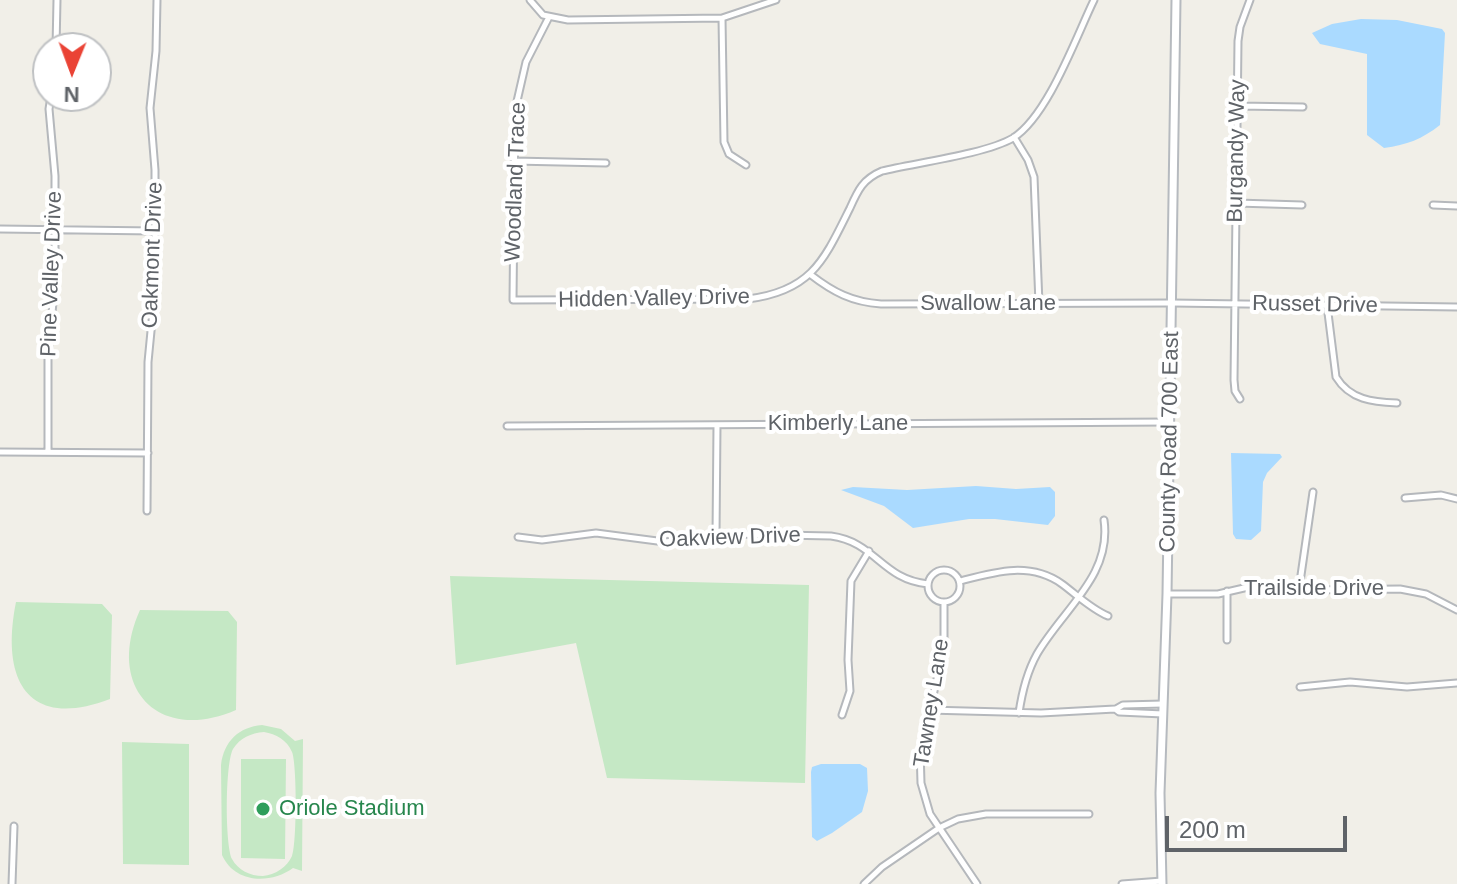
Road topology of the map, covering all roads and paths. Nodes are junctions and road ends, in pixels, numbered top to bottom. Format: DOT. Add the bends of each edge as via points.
graph roads {
  1 [pos="57,0"];
  2 [pos="157,0"];
  3 [pos="530,0"];
  4 [pos="776,0"];
  5 [pos="1094,0"];
  6 [pos="1176,0"];
  7 [pos="1250,0"];
  8 [pos="549,17"];
  9 [pos="722,18"];
  10 [pos="56,32"];
  11 [pos="1238,106"];
  12 [pos="1303,107"];
  13 [pos="51,112"];
  14 [pos="1014,137"];
  15 [pos="514,161"];
  16 [pos="606,163"];
  17 [pos="746,165"];
  18 [pos="1237,203"];
  19 [pos="1302,205"];
  20 [pos="1433,205"];
  21 [pos="1457,206"];
  22 [pos="0,229"];
  23 [pos="55,230"];
  24 [pos="155,231"];
  25 [pos="811,275"];
  26 [pos="546,300"];
  27 [pos="1172,303"];
  28 [pos="1234,303"];
  29 [pos="1039,304"];
  30 [pos="1327,305"];
  31 [pos="1457,307"];
  32 [pos="1240,399"];
  33 [pos="1397,403"];
  34 [pos="1170,422"];
  35 [pos="717,425"];
  36 [pos="507,426"];
  37 [pos="0,452"];
  38 [pos="48,452"];
  39 [pos="148,453"];
  40 [pos="1313,492"];
  41 [pos="1405,498"];
  42 [pos="1457,499"];
  43 [pos="147,511"];
  44 [pos="1104,520"];
  45 [pos="716,536"];
  46 [pos="518,537"];
  47 [pos="869,551"];
  48 [pos="960,581"];
  49 [pos="928,584"];
  50 [pos="1299,589"];
  51 [pos="1227,591"];
  52 [pos="1167,594"];
  53 [pos="1078,596"];
  54 [pos="944,602"];
  55 [pos="1457,610"];
  56 [pos="1108,616"];
  57 [pos="1227,640"];
  58 [pos="1457,683"];
  59 [pos="1300,687"];
  60 [pos="1163,704"];
  61 [pos="1115,709"];
  62 [pos="928,710"];
  63 [pos="1019,713"];
  64 [pos="1163,714"];
  65 [pos="842,715"];
  66 [pos="1089,814"];
  67 [pos="14,826"];
  68 [pos="939,828"];
  69 [pos="1162,883"];
  70 [pos="12,884"];
  71 [pos="864,884"];
  72 [pos="977,884"];
  73 [pos="1122,884"];
  1 -- 10 [label="street"];
  2 -- 24 [label="street, Oakmont Drive" via="150,108"];
  3 -- 8 [label="street"];
  4 -- 9 [label="street"];
  5 -- 14 [label="street" via="1040,110"];
  6 -- 27 [label="main road, County Road 700 East"];
  7 -- 11 [label="street, Burgandy Way" via="1240,27"];
  8 -- 9 [label="street"];
  8 -- 15 [label="street, Woodland Trace" via="521,77"];
  9 -- 17 [label="street" via="724,142 729,154"];
  11 -- 12 [label="street"];
  11 -- 18 [label="street, Burgandy Way"];
  13 -- 23 [label="street, Pine Valley Drive"];
  14 -- 25 [label="street" via="990,148 870,176"];
  14 -- 29 [label="street" via="1035,181"];
  15 -- 16 [label="street"];
  15 -- 26 [label="street, Woodland Trace" via="513,300"];
  18 -- 19 [label="street"];
  18 -- 28 [label="street, Burgandy Way"];
  20 -- 21 [label="street"];
  22 -- 23 [label="street"];
  23 -- 24 [label="street"];
  23 -- 38 [label="street, Pine Valley Drive"];
  24 -- 39 [label="street, Oakmont Drive"];
  25 -- 26 [label="street, Hidden Valley Drive" via="768,297 748,299"];
  25 -- 29 [label="street, Swallow Lane" via="833,292 869,303"];
  27 -- 28 [label="street, Russet Drive"];
  27 -- 29 [label="street, Swallow Lane"];
  27 -- 34 [label="main road, County Road 700 East"];
  28 -- 30 [label="street, Russet Drive"];
  28 -- 32 [label="street, Burgandy Way" via="1234,380"];
  30 -- 31 [label="street, Russet Drive"];
  30 -- 33 [label="street" via="1336,377 1342,386 1360,398"];
  34 -- 35 [label="street, Kimberly Lane"];
  34 -- 52 [label="main road, County Road 700 East"];
  35 -- 36 [label="street, Kimberly Lane"];
  35 -- 45 [label="street"];
  37 -- 38 [label="street"];
  38 -- 39 [label="street"];
  39 -- 43 [label="street, Oakmont Drive"];
  40 -- 50 [label="street"];
  41 -- 42 [label="street"];
  44 -- 53 [label="street" via="1104,554"];
  45 -- 46 [label="street, Oakview Drive" via="665,542 596,533 542,540"];
  45 -- 47 [label="street, Oakview Drive" via="831,536"];
  47 -- 49 [label="street, Oakview Drive" via="900,577"];
  47 -- 65 [label="street" via="851,581 850,691"];
  48 -- 49 [label="street" via="943,570"];
  48 -- 53 [label="street" via="1009,570 1034,571"];
  48 -- 54 [label="street" via="957,595"];
  49 -- 54 [label="street" via="930,594"];
  50 -- 51 [label="street, Trailside Drive" via="1257,585"];
  50 -- 55 [label="street, Trailside Drive" via="1413,591"];
  51 -- 52 [label="street, Trailside Drive"];
  51 -- 57 [label="street"];
  52 -- 60 [label="main road, County Road 700 East"];
  53 -- 56 [label="street"];
  53 -- 63 [label="street" via="1032,663"];
  54 -- 62 [label="street, Tawney Lane" via="944,650"];
  58 -- 59 [label="street"];
  60 -- 61 [label="street"];
  60 -- 64 [label="main road, County Road 700 East"];
  61 -- 63 [label="street"];
  61 -- 64 [label="street"];
  62 -- 63 [label="street"];
  62 -- 68 [label="street, Tawney Lane" via="920,749 921,783"];
  64 -- 69 [label="main road, County Road 700 East"];
  66 -- 68 [label="street" via="979,814"];
  67 -- 70 [label="street"];
  68 -- 71 [label="street"];
  68 -- 72 [label="street, Tawney Lane"];
  69 -- 73 [label="street"];
}
